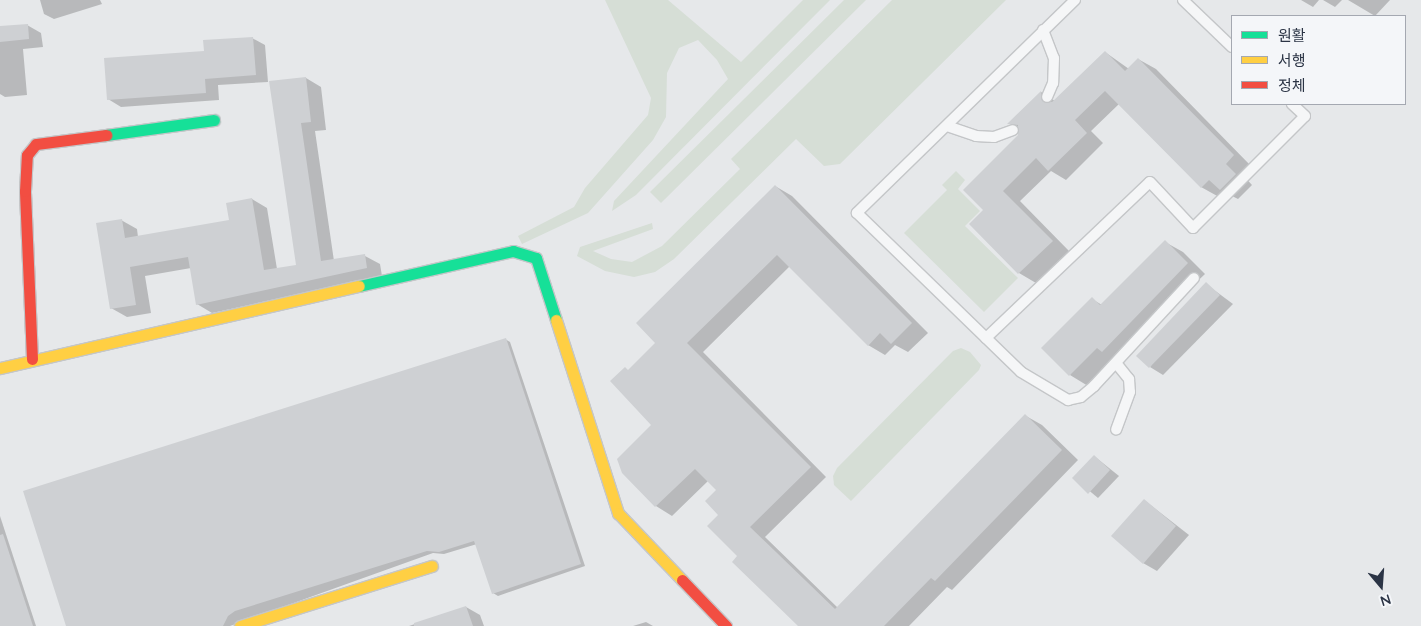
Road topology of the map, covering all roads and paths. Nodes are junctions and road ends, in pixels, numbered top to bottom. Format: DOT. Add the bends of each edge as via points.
graph roads {
  1 [pos="1074,0"];
  2 [pos="1183,0"];
  3 [pos="1043,30"];
  4 [pos="1231,46"];
  5 [pos="1047,97"];
  6 [pos="1293,105"];
  7 [pos="214,120"];
  8 [pos="947,126"];
  9 [pos="1013,130"];
  10 [pos="1194,278"];
  11 [pos="986,338"];
  12 [pos="32,360"];
  13 [pos="1116,363"];
  14 [pos="0,368"];
  15 [pos="1116,430"];
  16 [pos="432,566"];
  17 [pos="240,626"];
  18 [pos="726,626"];
  1 -- 3 [label="lane"];
  2 -- 4 [label="lane"];
  3 -- 5 [label="lane" via="1054,58 1053,83"];
  3 -- 8 [label="lane"];
  6 -- 11 [label="lane" via="1305,116 1193,228 1150,182"];
  7 -- 12 [label="street" via="36,144 27,155 25,191"];
  8 -- 9 [label="lane" via="976,136 994,137"];
  8 -- 11 [label="lane" via="857,213"];
  10 -- 13 [label="lane"];
  11 -- 13 [label="lane" via="1021,372 1068,400 1081,397"];
  12 -- 14 [label="street"];
  12 -- 18 [label="street" via="513,251 536,258 618,513"];
  13 -- 15 [label="lane" via="1129,379 1130,392"];
  16 -- 17 [label="street"];
}
